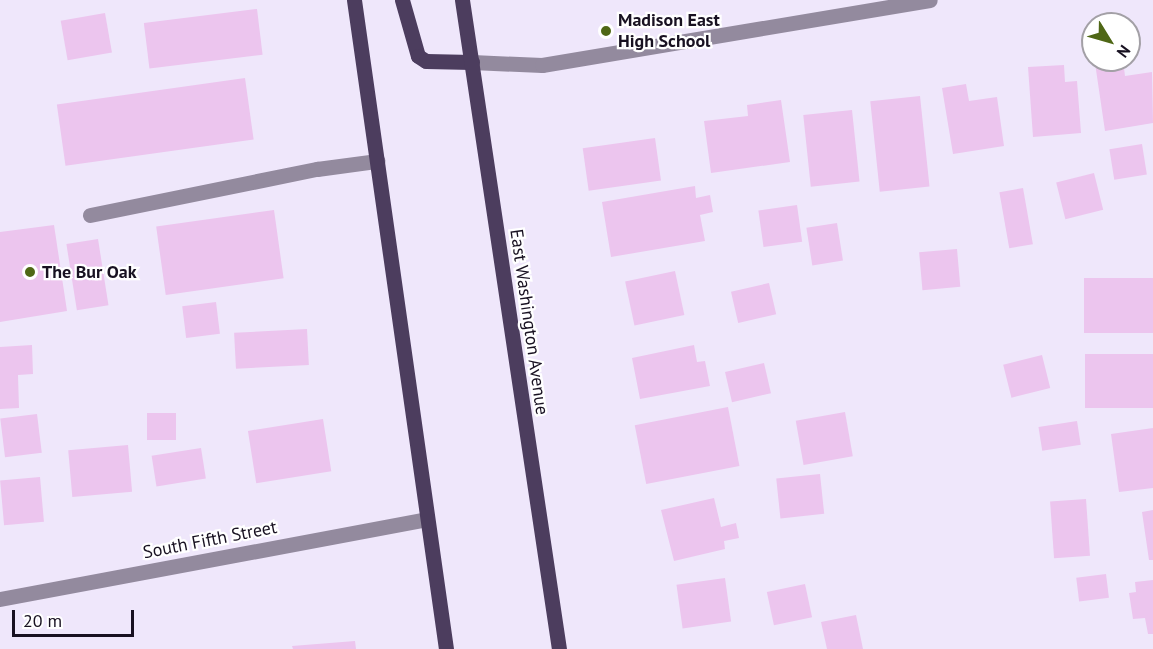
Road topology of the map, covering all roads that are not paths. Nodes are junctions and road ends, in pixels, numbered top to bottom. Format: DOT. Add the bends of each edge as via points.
graph roads {
  1 [pos="354,0"];
  2 [pos="402,0"];
  3 [pos="462,0"];
  4 [pos="930,0"];
  5 [pos="472,62"];
  6 [pos="376,161"];
  7 [pos="90,215"];
  8 [pos="427,519"];
  9 [pos="0,599"];
  10 [pos="446,649"];
  11 [pos="558,649"];
  1 -- 6 [label="main road"];
  2 -- 5 [label="main road" via="418,56 426,61"];
  3 -- 5 [label="main road, East Washington Avenue"];
  4 -- 5 [label="street" via="542,65"];
  5 -- 11 [label="main road, East Washington Avenue"];
  6 -- 7 [label="street" via="316,169"];
  6 -- 8 [label="main road"];
  8 -- 9 [label="street, South Fifth Street"];
  8 -- 10 [label="main road"];
}
